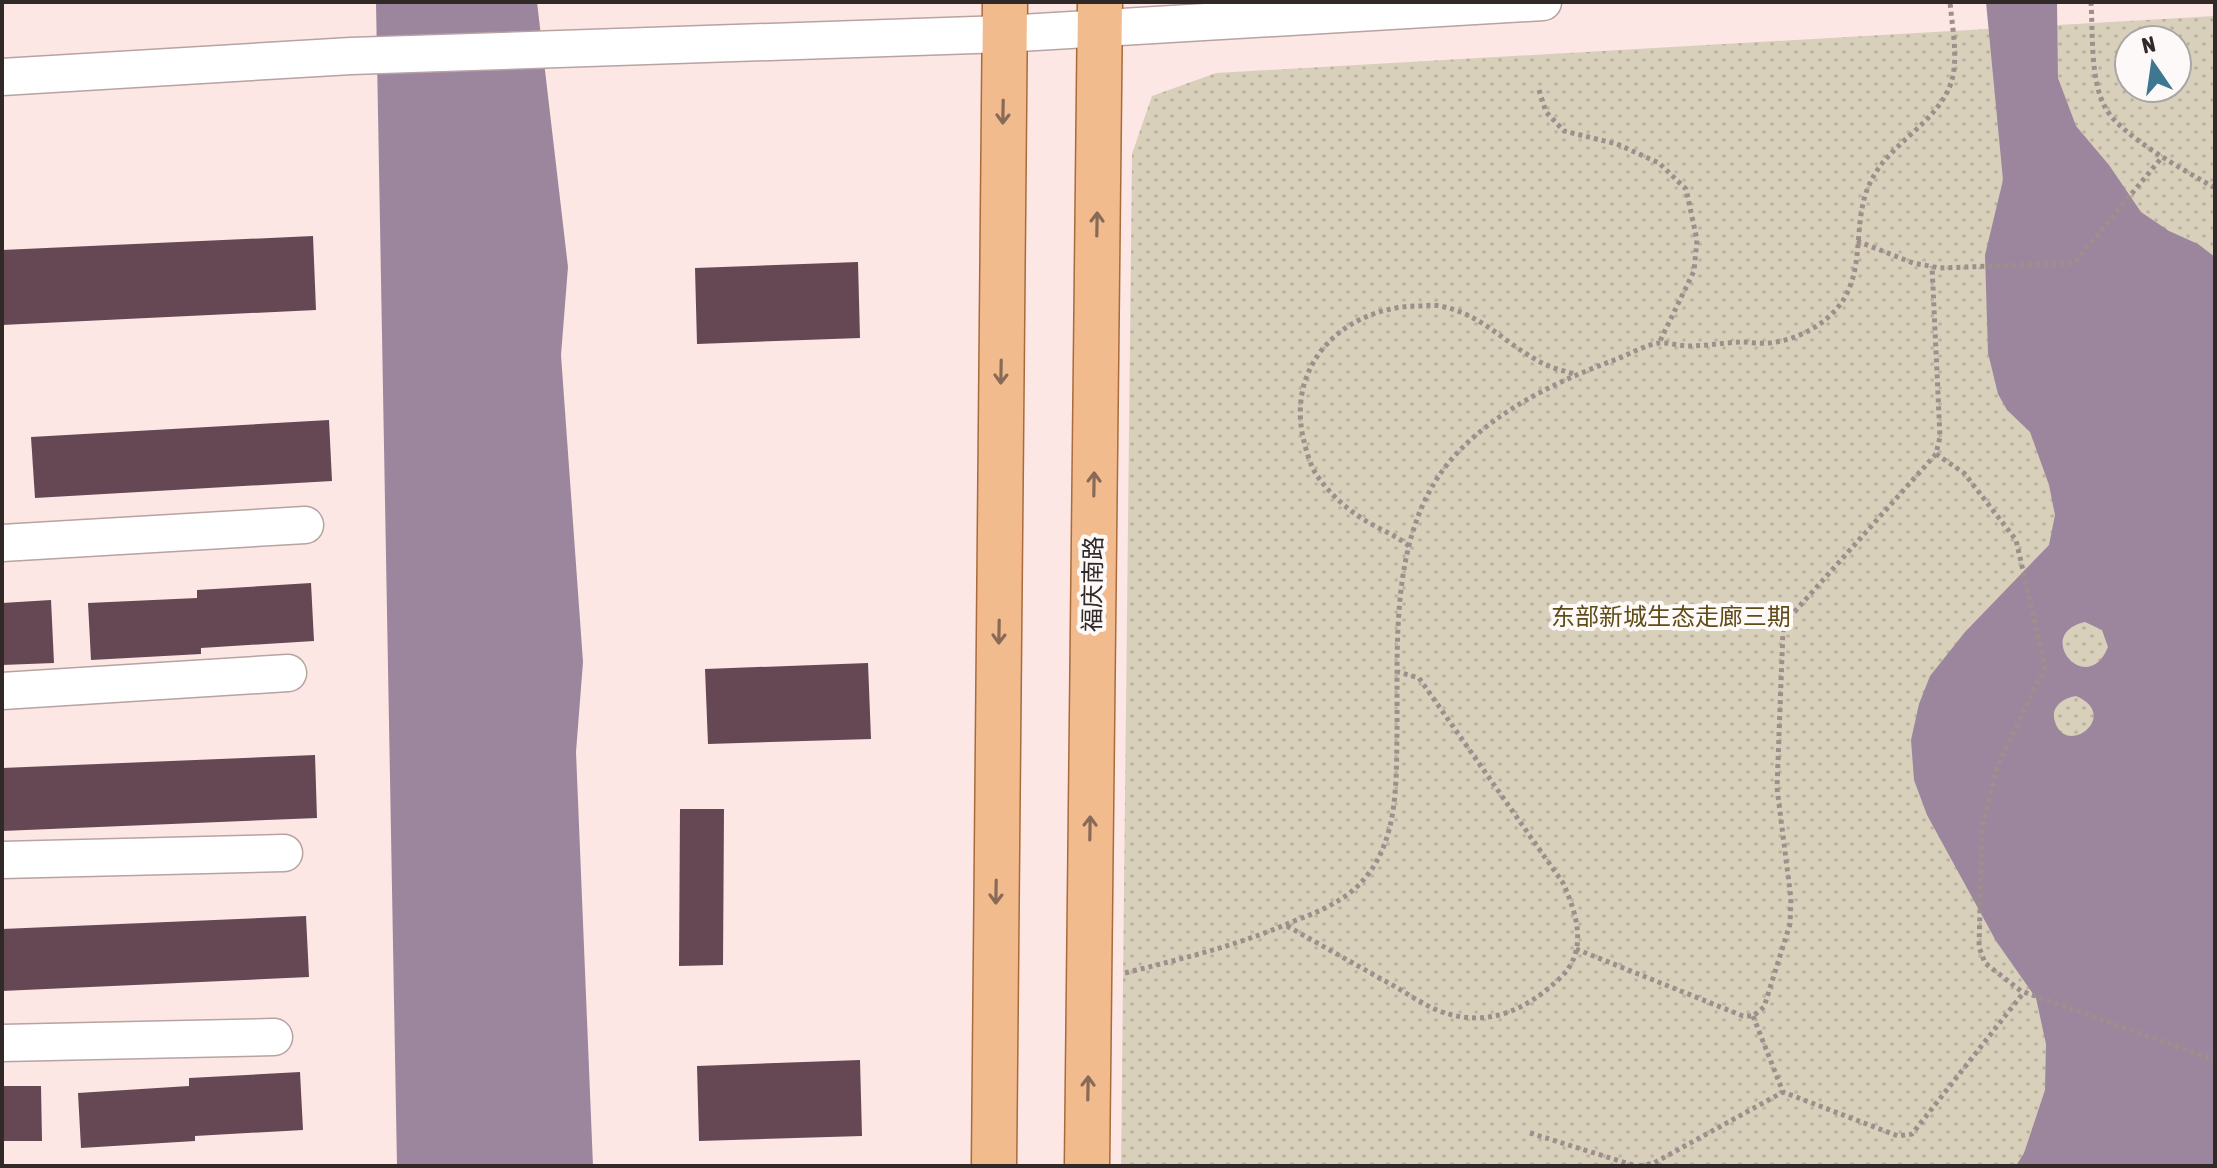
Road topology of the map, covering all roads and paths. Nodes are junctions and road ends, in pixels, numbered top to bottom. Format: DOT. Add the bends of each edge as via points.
graph roads {
  1 [pos="1543,2"];
  2 [pos="1950,2"];
  3 [pos="2091,2"];
  4 [pos="1100,14"];
  5 [pos="1004,18"];
  6 [pos="2,77"];
  7 [pos="1539,90"];
  8 [pos="2163,156"];
  9 [pos="2215,188"];
  10 [pos="1857,241"];
  11 [pos="1932,266"];
  12 [pos="1659,343"];
  13 [pos="1575,375"];
  14 [pos="1936,454"];
  15 [pos="305,525"];
  16 [pos="2,543"];
  17 [pos="1409,546"];
  18 [pos="1398,672"];
  19 [pos="288,673"];
  20 [pos="2,691"];
  21 [pos="284,853"];
  22 [pos="2,860"];
  23 [pos="1286,925"];
  24 [pos="1576,949"];
  25 [pos="1089,982"];
  26 [pos="2024,992"];
  27 [pos="1753,1016"];
  28 [pos="274,1037"];
  29 [pos="2,1043"];
  30 [pos="2215,1060"];
  31 [pos="1783,1092"];
  32 [pos="1530,1133"];
  33 [pos="994,1166"];
  34 [pos="1087,1166"];
  35 [pos="1637,1166"];
  1 -- 4 [label="street"];
  2 -- 10 [label="path" via="1952,81 1942,101 1872,178"];
  3 -- 8 [label="path" via="2097,83 2105,108 2120,126"];
  4 -- 5 [label="street"];
  25 -- 4 [label="main road, 福庆南路, one-way"];
  5 -- 6 [label="street"];
  5 -- 33 [label="main road, one-way"];
  7 -- 12 [label="path" via="1546,112 1564,131 1617,144 1659,163 1686,189 1697,240 1694,271"];
  8 -- 9 [label="path"];
  8 -- 11 [label="path" via="2074,263"];
  10 -- 11 [label="path"];
  10 -- 12 [label="path" via="1853,280 1842,301 1827,319 1800,336 1769,343"];
  11 -- 14 [label="path" via="1940,437"];
  12 -- 13 [label="path"];
  13 -- 17 [label="path" via="1524,400 1458,452 1429,492"];
  13 -- 17 [label="path" via="1534,359 1477,318 1438,305 1397,306 1362,316 1332,338 1313,361 1303,385 1299,418 1305,447 1316,475 1336,497 1357,516"];
  14 -- 26 [label="path" via="1964,473 2016,540 2045,667 1997,767 1982,828 1979,947 1985,963"];
  14 -- 27 [label="path" via="1783,630 1777,788 1790,924 1764,1007"];
  15 -- 16 [label="street"];
  17 -- 18 [label="path"];
  18 -- 23 [label="path" via="1396,803 1385,843 1370,872 1350,892"];
  18 -- 24 [label="path" via="1419,678 1563,883 1575,908"];
  19 -- 20 [label="street"];
  21 -- 22 [label="street"];
  23 -- 24 [label="path" via="1437,1010 1472,1018 1506,1014 1538,999 1566,973"];
  23 -- 25 [label="path" via="1242,943"];
  24 -- 27 [label="path"];
  34 -- 25 [label="main road, 福庆南路, one-way"];
  26 -- 30 [label="path"];
  26 -- 31 [label="path" via="1912,1134 1898,1136"];
  27 -- 31 [label="path"];
  28 -- 29 [label="street"];
  31 -- 35 [label="path" via="1654,1163"];
  32 -- 35 [label="path"];
}
